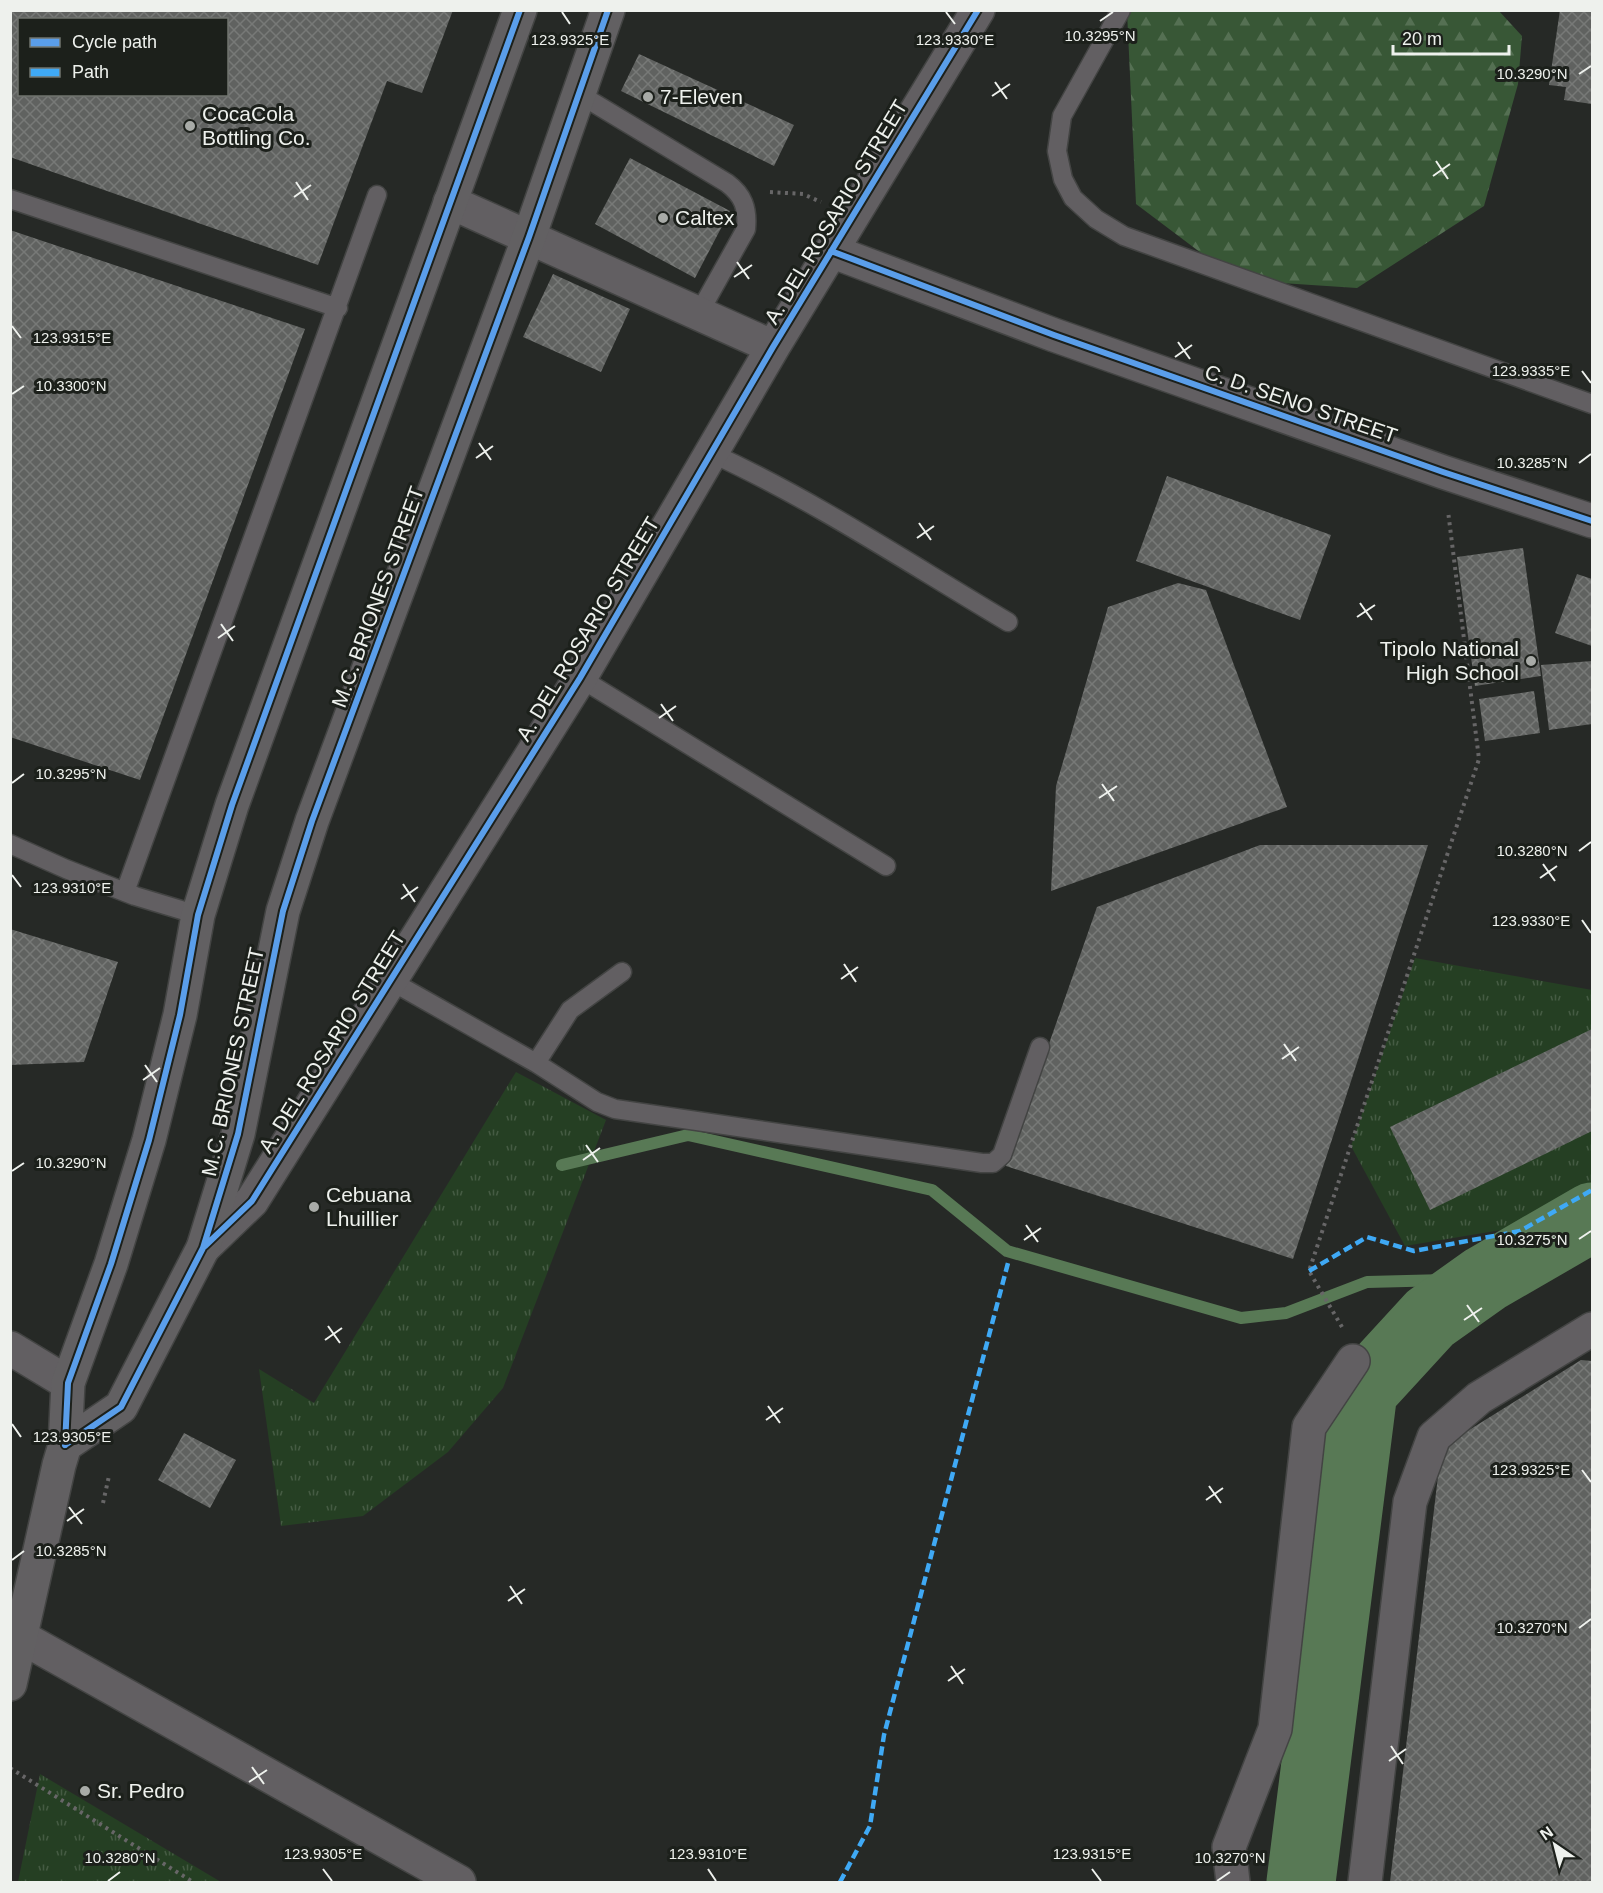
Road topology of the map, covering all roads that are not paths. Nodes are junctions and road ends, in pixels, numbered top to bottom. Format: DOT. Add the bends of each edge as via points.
graph roads {
  1 [pos="520,10"];
  2 [pos="608,10"];
  3 [pos="978,10"];
  4 [pos="1121,10"];
  5 [pos="579,94"];
  6 [pos="377,195"];
  7 [pos="10,199"];
  8 [pos="450,202"];
  9 [pos="529,237"];
  10 [pos="831,251"];
  11 [pos="338,308"];
  12 [pos="699,313"];
  13 [pos="773,347"];
  14 [pos="1593,404"];
  15 [pos="711,453"];
  16 [pos="1593,521"];
  17 [pos="1008,622"];
  18 [pos="580,678"];
  19 [pos="10,844"];
  20 [pos="886,866"];
  21 [pos="125,892"];
  22 [pos="198,915"];
  23 [pos="622,972"];
  24 [pos="391,981"];
  25 [pos="1040,1047"];
  26 [pos="536,1063"];
  27 [pos="202,1248"];
  28 [pos="1593,1329"];
  29 [pos="10,1348"];
  30 [pos="1353,1361"];
  31 [pos="68,1383"];
  32 [pos="65,1445"];
  33 [pos="21,1637"];
  34 [pos="10,1684"];
  35 [pos="459,1882"];
  36 [pos="1233,1882"];
  37 [pos="1365,1882"];
  1 -- 8 [label="main road"];
  2 -- 5 [label="main road, M.C. BRIONES STREET"];
  3 -- 10 [label="street, A. DEL ROSARIO STREET"];
  4 -- 14 [label="lane" via="1062,116 1057,151 1063,179 1073,198 1096,219 1124,236"];
  5 -- 9 [label="main road, M.C. BRIONES STREET"];
  5 -- 12 [label="lane" via="736,190 744,200 747,229"];
  6 -- 11 [label="lane"];
  7 -- 11 [label="lane"];
  8 -- 9 [label="street"];
  8 -- 22 [label="main road" via="232,805"];
  9 -- 12 [label="street"];
  9 -- 27 [label="main road, M.C. BRIONES STREET" via="312,821 283,911 238,1134"];
  10 -- 13 [label="street, A. DEL ROSARIO STREET"];
  10 -- 16 [label="street, C. D. SENO STREET" via="1054,335"];
  11 -- 21 [label="lane"];
  12 -- 13 [label="street"];
  13 -- 15 [label="street, A. DEL ROSARIO STREET"];
  15 -- 17 [label="lane" via="849,527"];
  15 -- 18 [label="street, A. DEL ROSARIO STREET"];
  18 -- 20 [label="lane"];
  18 -- 24 [label="street, A. DEL ROSARIO STREET"];
  19 -- 21 [label="lane"];
  21 -- 22 [label="lane"];
  22 -- 31 [label="main road" via="180,1015 149,1140 111,1264"];
  23 -- 26 [label="lane" via="570,1010"];
  24 -- 26 [label="lane"];
  24 -- 27 [label="street, A. DEL ROSARIO STREET" via="252,1201"];
  25 -- 26 [label="lane" via="1002,1155 993,1163 615,1109 597,1102"];
  27 -- 32 [label="main road, M.C. BRIONES STREET" via="121,1407"];
  28 -- 37 [label="street" via="1479,1398 1434,1437 1410,1502"];
  29 -- 31 [label="street"];
  30 -- 36 [label="street" via="1310,1427 1275,1729 1229,1847"];
  31 -- 32 [label="main road"];
  32 -- 33 [label="main road"];
  33 -- 34 [label="main road"];
  33 -- 35 [label="street"];
}
